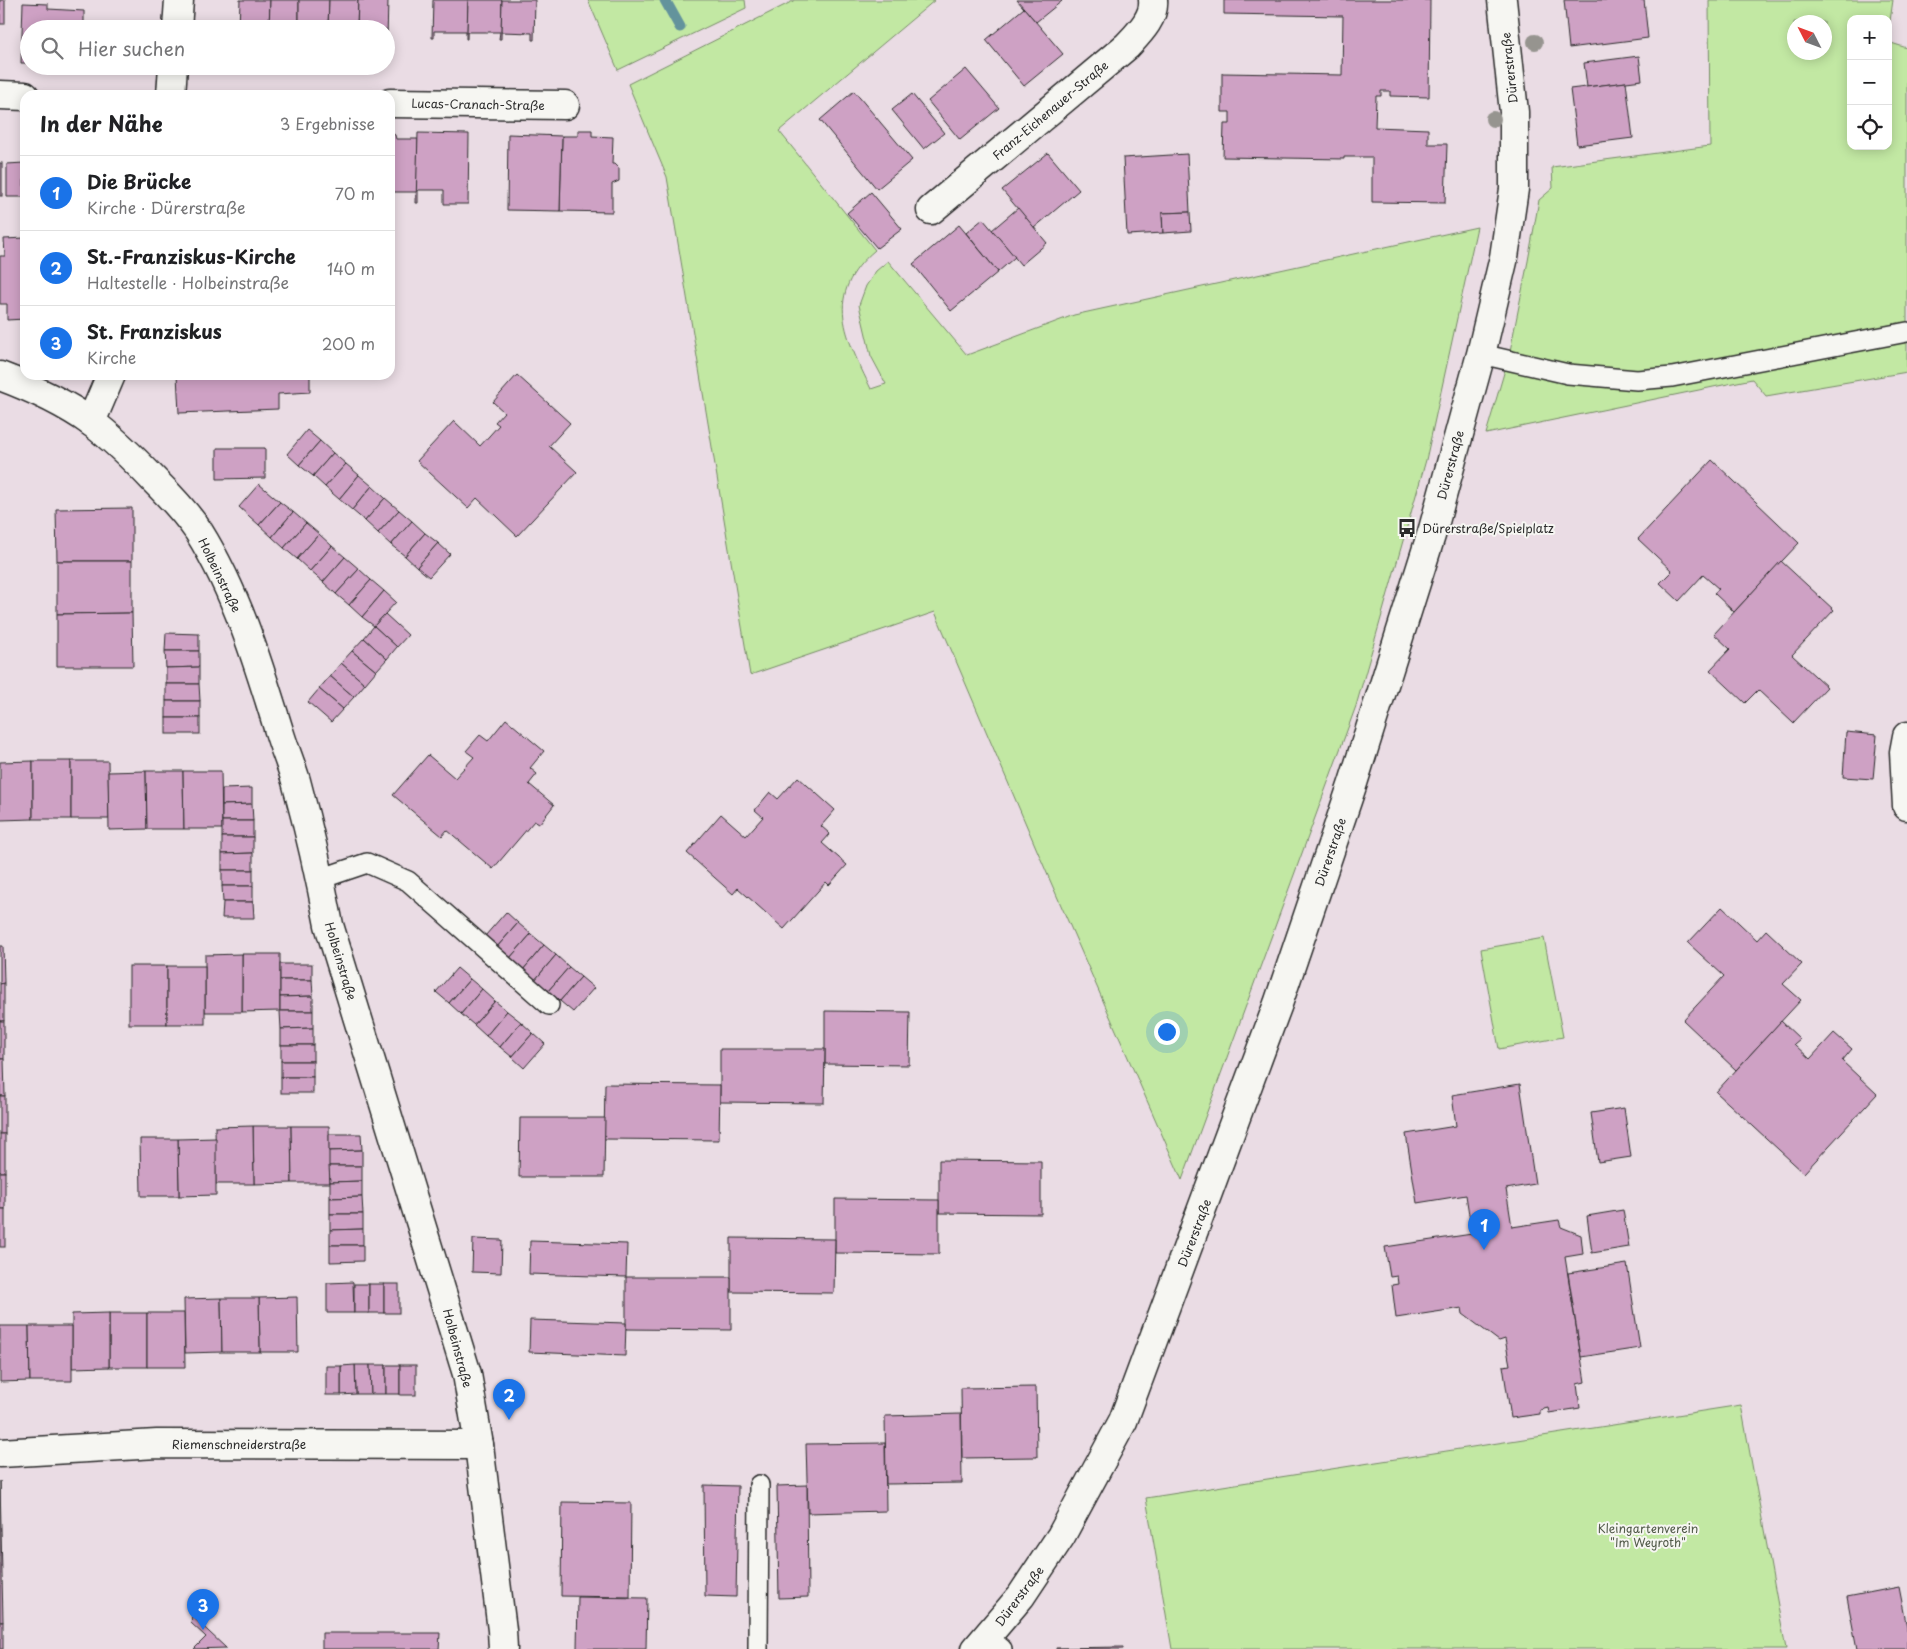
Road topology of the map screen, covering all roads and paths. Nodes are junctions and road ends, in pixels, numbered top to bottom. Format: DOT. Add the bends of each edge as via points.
graph roads {
  1 [pos="179,0"];
  2 [pos="1154,0"];
  3 [pos="1502,0"];
  4 [pos="178,20"];
  5 [pos="172,75"];
  6 [pos="171,90"];
  7 [pos="0,95"];
  8 [pos="20,96"];
  9 [pos="395,103"];
  10 [pos="565,105"];
  11 [pos="931,210"];
  12 [pos="1907,332"];
  13 [pos="1481,354"];
  14 [pos="0,376"];
  15 [pos="109,380"];
  16 [pos="91,422"];
  17 [pos="1907,736"];
  18 [pos="1907,806"];
  19 [pos="320,879"];
  20 [pos="549,1005"];
  21 [pos="479,1444"];
  22 [pos="0,1454"];
  23 [pos="759,1485"];
  24 [pos="988,1645"];
  25 [pos="503,1649"];
  26 [pos="758,1649"];
  1 -- 4 [label="street"];
  2 -- 11 [label="street, Franz-Eichenauer-Straße" via="1144,28 1127,46"];
  3 -- 13 [label="street, Dürerstraße" via="1514,112 1514,189 1504,256"];
  5 -- 6 [label="street"];
  7 -- 8 [label="street"];
  9 -- 10 [label="street, Lucas-Cranach-Straße"];
  12 -- 13 [label="lane" via="1672,377 1637,380 1568,374"];
  13 -- 24 [label="street, Dürerstraße" via="1433,529 1354,783 1278,1004 1131,1401 1061,1536"];
  14 -- 16 [label="street, Holbeinstraße" via="45,395"];
  15 -- 16 [label="street"];
  16 -- 19 [label="street, Holbeinstraße" via="127,452 166,492 198,531 225,581 255,652 296,780"];
  17 -- 18 [label="street" via="1904,752"];
  19 -- 20 [label="lane" via="367,863 408,881"];
  19 -- 21 [label="street, Holbeinstraße" via="329,925 467,1374"];
  21 -- 22 [label="street, Riemenschneiderstraße" via="157,1444"];
  21 -- 25 [label="street, Holbeinstraße"];
  23 -- 26 [label="lane"];
}
